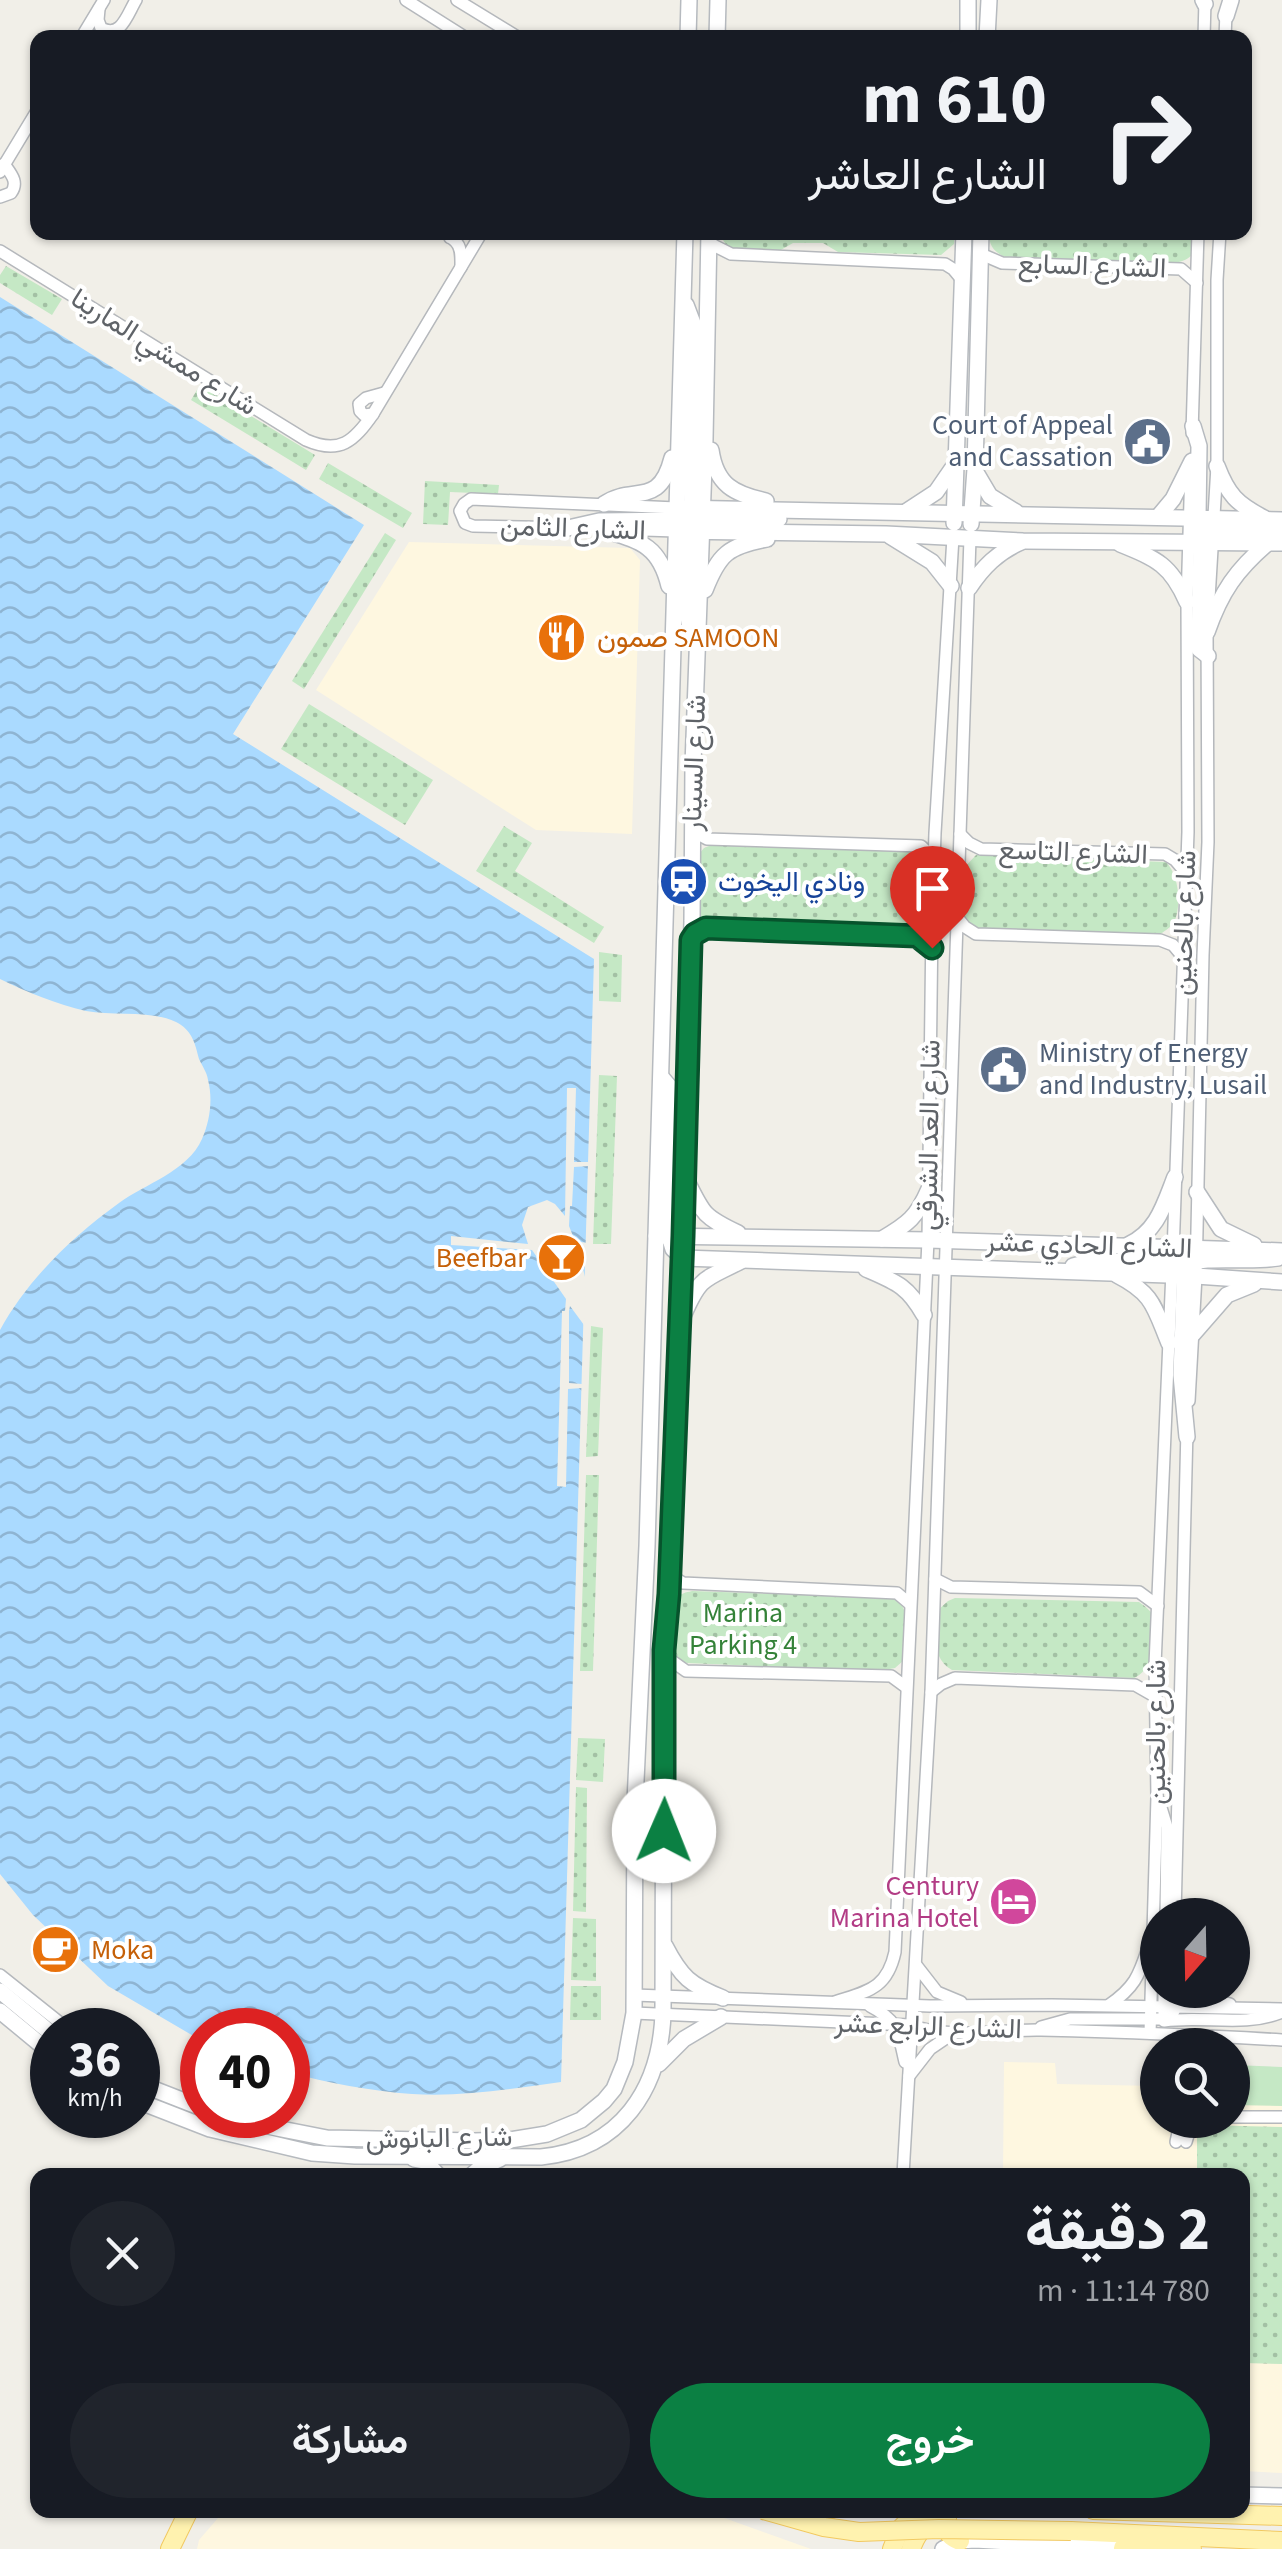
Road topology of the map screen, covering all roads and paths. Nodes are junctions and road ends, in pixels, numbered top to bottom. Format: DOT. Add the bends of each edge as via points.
graph roads {
  1 [pos="136,0"];
  2 [pos="406,0"];
  3 [pos="457,0"];
  4 [pos="689,0"];
  5 [pos="718,0"];
  6 [pos="968,0"];
  7 [pos="988,0"];
  8 [pos="1204,1"];
  9 [pos="102,4"];
  10 [pos="1228,5"];
  11 [pos="100,28"];
  12 [pos="87,30"];
  13 [pos="97,30"];
  14 [pos="106,30"];
  15 [pos="116,30"];
  16 [pos="453,30"];
  17 [pos="506,30"];
  18 [pos="688,30"];
  19 [pos="716,30"];
  20 [pos="968,30"];
  21 [pos="988,30"];
  22 [pos="1204,30"];
  23 [pos="1226,30"];
  24 [pos="30,122"];
  25 [pos="2,168"];
  26 [pos="0,197"];
  27 [pos="454,240"];
  28 [pos="478,240"];
  29 [pos="685,240"];
  30 [pos="709,240"];
  31 [pos="712,240"];
  32 [pos="963,240"];
  33 [pos="964,240"];
  34 [pos="982,240"];
  35 [pos="1198,240"];
  36 [pos="1220,240"];
  37 [pos="0,250"];
  38 [pos="731,254"];
  39 [pos="981,254"];
  40 [pos="1198,254"];
  41 [pos="1002,263"];
  42 [pos="945,264"];
  43 [pos="461,267"];
  44 [pos="708,267"];
  45 [pos="1181,270"];
  46 [pos="980,280"];
  47 [pos="963,281"];
  48 [pos="1197,283"];
  49 [pos="684,302"];
  50 [pos="1192,426"];
  51 [pos="677,439"];
  52 [pos="706,439"];
  53 [pos="956,462"];
  54 [pos="1192,462"];
  55 [pos="1218,466"];
  56 [pos="975,469"];
  57 [pos="604,504"];
  58 [pos="788,509"];
  59 [pos="845,510"];
  60 [pos="906,511"];
  61 [pos="963,514"];
  62 [pos="1020,514"];
  63 [pos="1158,517"];
  64 [pos="690,520"];
  65 [pos="1275,520"];
  66 [pos="568,528"];
  67 [pos="601,529"];
  68 [pos="1201,530"];
  69 [pos="784,532"];
  70 [pos="886,534"];
  71 [pos="962,537"];
  72 [pos="1278,539"];
  73 [pos="1069,540"];
  74 [pos="1112,540"];
  75 [pos="1024,541"];
  76 [pos="950,586"];
  77 [pos="969,588"];
  78 [pos="676,600"];
  79 [pos="1188,602"];
  80 [pos="700,603"];
  81 [pos="1207,632"];
  82 [pos="699,652"];
  83 [pos="1208,656"];
  84 [pos="692,831"];
  85 [pos="1188,832"];
  86 [pos="935,833"];
  87 [pos="960,834"];
  88 [pos="707,839"];
  89 [pos="921,846"];
  90 [pos="981,849"];
  91 [pos="691,851"];
  92 [pos="1165,854"];
  93 [pos="934,858"];
  94 [pos="959,866"];
  95 [pos="1186,873"];
  96 [pos="958,917"];
  97 [pos="1185,920"];
  98 [pos="932,923"];
  99 [pos="699,924"];
  100 [pos="976,934"];
  101 [pos="917,936"];
  102 [pos="1160,940"];
  103 [pos="932,948"];
  104 [pos="956,951"];
  105 [pos="1183,956"];
  106 [pos="685,1178"];
  107 [pos="1176,1178"];
  108 [pos="929,1189"];
  109 [pos="1196,1192"];
  110 [pos="670,1236"];
  111 [pos="746,1237"];
  112 [pos="881,1239"];
  113 [pos="928,1240"];
  114 [pos="946,1240"];
  115 [pos="1126,1246"];
  116 [pos="1277,1253"];
  117 [pos="682,1258"];
  118 [pos="744,1260"];
  119 [pos="1185,1263"];
  120 [pos="853,1264"];
  121 [pos="926,1267"];
  122 [pos="945,1268"];
  123 [pos="1066,1271"];
  124 [pos="1114,1273"];
  125 [pos="1274,1281"];
  126 [pos="924,1315"];
  127 [pos="680,1322"];
  128 [pos="1193,1334"];
  129 [pos="1169,1343"];
  130 [pos="1187,1437"];
  131 [pos="1159,1573"];
  132 [pos="935,1578"];
  133 [pos="676,1579"];
  134 [pos="911,1579"];
  135 [pos="951,1587"];
  136 [pos="1140,1592"];
  137 [pos="897,1593"];
  138 [pos="934,1600"];
  139 [pos="910,1604"];
  140 [pos="1158,1606"];
  141 [pos="664,1650"];
  142 [pos="907,1661"];
  143 [pos="932,1661"];
  144 [pos="1155,1665"];
  145 [pos="686,1671"];
  146 [pos="891,1676"];
  147 [pos="955,1678"];
  148 [pos="1136,1685"];
  149 [pos="906,1687"];
  150 [pos="664,1689"];
  151 [pos="931,1692"];
  152 [pos="1156,1697"];
  153 [pos="1158,1797"];
  154 [pos="1154,1898"];
  155 [pos="1166,1898"];
  156 [pos="1175,1898"];
  157 [pos="663,1944"];
  158 [pos="916,1965"];
  159 [pos="1140,1970"];
  160 [pos="0,1975"];
  161 [pos="0,1992"];
  162 [pos="634,1995"];
  163 [pos="663,1996"];
  164 [pos="723,1998"];
  165 [pos="835,2002"];
  166 [pos="866,2004"];
  167 [pos="906,2004"];
  168 [pos="980,2006"];
  169 [pos="1108,2006"];
  170 [pos="41,2008"];
  171 [pos="1162,2008"];
  172 [pos="1163,2008"];
  173 [pos="1168,2008"];
  174 [pos="1244,2008"];
  175 [pos="1282,2010"];
  176 [pos="0,2011"];
  177 [pos="634,2013"];
  178 [pos="663,2014"];
  179 [pos="30,2016"];
  180 [pos="720,2017"];
  181 [pos="1163,2018"];
  182 [pos="890,2019"];
  183 [pos="910,2025"];
  184 [pos="956,2032"];
  185 [pos="30,2036"];
  186 [pos="1282,2039"];
  187 [pos="656,2066"];
  188 [pos="909,2076"];
  189 [pos="1250,2116"];
  190 [pos="1282,2117"];
  191 [pos="281,2138"];
  192 [pos="356,2148"];
  193 [pos="458,2148"];
  194 [pos="400,2156"];
  195 [pos="504,2158"];
  196 [pos="432,2168"];
  197 [pos="452,2168"];
  198 [pos="459,2168"];
  199 [pos="480,2168"];
  200 [pos="903,2168"];
  201 [pos="1250,2495"];
  202 [pos="1282,2496"];
  203 [pos="1250,2515"];
  204 [pos="1282,2516"];
  205 [pos="185,2518"];
  206 [pos="790,2518"];
  207 [pos="911,2518"];
  208 [pos="933,2518"];
  209 [pos="948,2518"];
  210 [pos="1282,2542"];
  211 [pos="952,2545"];
  212 [pos="1123,2548"];
  213 [pos="170,2549"];
  214 [pos="892,2549"];
  215 [pos="911,2549"];
  216 [pos="1136,2549"];
  217 [pos="1232,2549"];
  1 -- 15 [label="street"];
  2 -- 16 [label="street"];
  3 -- 17 [label="street"];
  4 -- 18 [label="street"];
  5 -- 19 [label="street"];
  6 -- 20 [label="street"];
  7 -- 21 [label="street"];
  8 -- 22 [label="street"];
  9 -- 11 [label="street"];
  9 -- 12 [label="street"];
  10 -- 23 [label="street"];
  11 -- 13 [label="street"];
  11 -- 14 [label="street"];
  24 -- 25 [label="street"];
  25 -- 26 [label="street" via="15,186"];
  27 -- 43 [label="street"];
  28 -- 43 [label="street"];
  29 -- 49 [label="street, شارع السينار"];
  30 -- 44 [label="street, شارع السينار"];
  31 -- 38 [label="street"];
  32 -- 42 [label="street"];
  33 -- 47 [label="street, شارع العد الشرقي"];
  34 -- 39 [label="street, شارع العد الشرقي"];
  35 -- 40 [label="street, شارع بالحنين"];
  36 -- 55 [label="street, شارع بالحنين"];
  37 -- 43 [label="street, شارع ممشي المارينا" via="306,440 332,447 354,438 373,414 360,411 362,400 388,390"];
  38 -- 42 [label="street"];
  38 -- 44 [label="street"];
  39 -- 41 [label="street, الشارع السابع"];
  39 -- 46 [label="street, شارع العد الشرقي"];
  40 -- 45 [label="street, الشارع السابع"];
  40 -- 48 [label="street, شارع بالحنين"];
  41 -- 45 [label="street, الشارع السابع"];
  41 -- 46 [label="street, الشارع السابع"];
  42 -- 47 [label="street"];
  44 -- 52 [label="street, شارع السينار"];
  45 -- 48 [label="street, الشارع السابع"];
  46 -- 56 [label="street, شارع العد الشرقي"];
  47 -- 53 [label="street, شارع العد الشرقي"];
  48 -- 50 [label="street, شارع بالحنين"];
  49 -- 51 [label="street, شارع السينار"];
  49 -- 64 [label="street" via="694,326"];
  50 -- 54 [label="street, شارع بالحنين"];
  50 -- 68 [label="street" via="1199,446"];
  51 -- 57 [label="street" via="659,485"];
  51 -- 64 [label="street, شارع السينار"];
  52 -- 58 [label="street" via="727,486"];
  52 -- 64 [label="street, شارع السينار"];
  53 -- 60 [label="street" via="936,492"];
  53 -- 61 [label="street, شارع العد الشرقي"];
  54 -- 63 [label="street"];
  54 -- 68 [label="street, شارع بالحنين"];
  55 -- 65 [label="street" via="1237,501"];
  55 -- 68 [label="street, شارع بالحنين"];
  56 -- 61 [label="street, شارع العد الشرقي"];
  56 -- 62 [label="street" via="990,496"];
  57 -- 64 [label="street, الشارع الثامن"];
  57 -- 66 [label="street, الشارع الثامن" via="471,499 460,511 473,526"];
  58 -- 59 [label="street, الشارع الثامن"];
  58 -- 64 [label="street, الشارع الثامن"];
  59 -- 60 [label="street, الشارع الثامن"];
  59 -- 64 [label="street" via="802,518"];
  60 -- 61 [label="street, الشارع الثامن"];
  61 -- 62 [label="street, الشارع الثامن"];
  61 -- 71 [label="street, شارع العد الشرقي"];
  62 -- 63 [label="street, الشارع الثامن"];
  63 -- 68 [label="street, الشارع الثامن"];
  64 -- 66 [label="street"];
  64 -- 67 [label="street, الشارع الثامن"];
  64 -- 69 [label="street, الشارع الثامن"];
  64 -- 78 [label="street, شارع السينار"];
  64 -- 80 [label="street, شارع السينار"];
  64 -- 82 [label="street" via="689,630"];
  65 -- 68 [label="street, الشارع الثامن"];
  66 -- 67 [label="street, الشارع الثامن"];
  67 -- 78 [label="street" via="651,548"];
  68 -- 72 [label="street, الشارع الثامن"];
  68 -- 73 [label="street" via="1083,531"];
  68 -- 74 [label="street, الشارع الثامن"];
  68 -- 79 [label="street, شارع بالحنين"];
  68 -- 81 [label="street, شارع بالحنين"];
  68 -- 83 [label="street" via="1199,649"];
  69 -- 70 [label="street, الشارع الثامن"];
  69 -- 80 [label="street" via="727,551"];
  70 -- 71 [label="street, الشارع الثامن"];
  70 -- 76 [label="street" via="932,562"];
  71 -- 75 [label="street, الشارع الثامن"];
  71 -- 76 [label="street, شارع العد الشرقي"];
  71 -- 77 [label="street, شارع العد الشرقي"];
  72 -- 81 [label="street" via="1229,583"];
  73 -- 74 [label="street, الشارع الثامن"];
  73 -- 75 [label="street, الشارع الثامن"];
  74 -- 79 [label="street" via="1168,569"];
  75 -- 77 [label="street" via="992,560"];
  76 -- 86 [label="street, شارع العد الشرقي"];
  77 -- 87 [label="street, شارع العد الشرقي"];
  78 -- 110 [label="street, شارع السينار" via="662,1078 674,1092"];
  79 -- 85 [label="street, شارع بالحنين"];
  80 -- 82 [label="street, شارع السينار"];
  81 -- 83 [label="street, شارع بالحنين"];
  82 -- 84 [label="street, شارع السينار"];
  83 -- 109 [label="street, شارع بالحنين"];
  84 -- 88 [label="street"];
  84 -- 91 [label="street, شارع السينار"];
  85 -- 92 [label="street, الشارع التاسع"];
  85 -- 95 [label="street, شارع بالحنين"];
  86 -- 89 [label="street"];
  86 -- 93 [label="street, شارع العد الشرقي"];
  87 -- 90 [label="street, الشارع التاسع"];
  87 -- 94 [label="street, شارع العد الشرقي"];
  88 -- 89 [label="street"];
  88 -- 91 [label="street"];
  89 -- 93 [label="street"];
  90 -- 92 [label="street, الشارع التاسع"];
  90 -- 94 [label="street, الشارع التاسع"];
  91 -- 99 [label="street, شارع السينار"];
  92 -- 95 [label="street, الشارع التاسع"];
  93 -- 98 [label="street, شارع العد الشرقي"];
  94 -- 96 [label="street, شارع العد الشرقي"];
  95 -- 97 [label="street, شارع بالحنين"];
  96 -- 100 [label="street"];
  96 -- 104 [label="street, شارع العد الشرقي"];
  97 -- 102 [label="street"];
  97 -- 105 [label="street, شارع بالحنين"];
  98 -- 101 [label="street"];
  98 -- 103 [label="street, شارع العد الشرقي"];
  99 -- 101 [label="street"];
  99 -- 106 [label="street, شارع السينار" via="691,940"];
  100 -- 102 [label="street"];
  100 -- 104 [label="street"];
  101 -- 103 [label="street"];
  102 -- 105 [label="street"];
  103 -- 108 [label="street, شارع العد الشرقي"];
  104 -- 114 [label="street, شارع العد الشرقي"];
  105 -- 107 [label="street, شارع بالحنين"];
  106 -- 110 [label="street, شارع السينار"];
  106 -- 111 [label="street" via="706,1216"];
  107 -- 115 [label="street" via="1152,1228"];
  107 -- 119 [label="street, شارع بالحنين"];
  108 -- 112 [label="street" via="913,1219"];
  108 -- 113 [label="street, شارع العد الشرقي"];
  109 -- 116 [label="street" via="1220,1230"];
  109 -- 119 [label="street, شارع بالحنين"];
  110 -- 111 [label="street, الشارع الحادي عشر"];
  110 -- 117 [label="street"];
  110 -- 162 [label="street, شارع السينار" via="648,1527"];
  111 -- 112 [label="street, الشارع الحادي عشر"];
  112 -- 113 [label="street, الشارع الحادي عشر"];
  113 -- 114 [label="street, الشارع الحادي عشر"];
  113 -- 121 [label="street, شارع العد الشرقي"];
  114 -- 115 [label="street, الشارع الحادي عشر"];
  114 -- 122 [label="street, شارع العد الشرقي"];
  115 -- 119 [label="street, الشارع الحادي عشر"];
  116 -- 119 [label="street, الشارع الحادي عشر"];
  117 -- 118 [label="street, الشارع الحادي عشر"];
  117 -- 127 [label="street"];
  118 -- 120 [label="street, الشارع الحادي عشر"];
  118 -- 127 [label="street" via="702,1281"];
  119 -- 123 [label="street" via="1092,1261"];
  119 -- 124 [label="street, الشارع الحادي عشر"];
  119 -- 125 [label="street, الشارع الحادي عشر"];
  119 -- 128 [label="street, شارع بالحنين"];
  119 -- 129 [label="street, شارع بالحنين"];
  119 -- 130 [label="street" via="1181,1375"];
  120 -- 121 [label="street, الشارع الحادي عشر"];
  120 -- 126 [label="street" via="896,1282"];
  121 -- 122 [label="street, الشارع الحادي عشر"];
  121 -- 126 [label="street, شارع العد الشرقي"];
  122 -- 123 [label="street, الشارع الحادي عشر"];
  122 -- 132 [label="street, شارع العد الشرقي"];
  123 -- 124 [label="street, الشارع الحادي عشر"];
  124 -- 129 [label="street" via="1142,1289"];
  125 -- 128 [label="street" via="1227,1295"];
  126 -- 134 [label="street, شارع العد الشرقي"];
  127 -- 133 [label="street"];
  128 -- 130 [label="street, شارع بالحنين"];
  129 -- 131 [label="street, شارع بالحنين"];
  130 -- 156 [label="street, شارع بالحنين"];
  131 -- 136 [label="street"];
  131 -- 140 [label="street, شارع بالحنين"];
  132 -- 135 [label="street"];
  132 -- 138 [label="street, شارع العد الشرقي"];
  133 -- 137 [label="street"];
  133 -- 141 [label="street"];
  134 -- 137 [label="street"];
  134 -- 139 [label="street, شارع العد الشرقي"];
  135 -- 136 [label="street"];
  135 -- 138 [label="street"];
  136 -- 140 [label="street"];
  137 -- 139 [label="street"];
  138 -- 143 [label="street, شارع العد الشرقي"];
  139 -- 142 [label="street, شارع العد الشرقي"];
  140 -- 144 [label="street, شارع بالحنين"];
  141 -- 145 [label="street"];
  141 -- 150 [label="street"];
  142 -- 146 [label="street"];
  142 -- 149 [label="street, شارع العد الشرقي"];
  143 -- 147 [label="street"];
  143 -- 151 [label="street, شارع العد الشرقي"];
  144 -- 148 [label="street"];
  144 -- 152 [label="street, شارع بالحنين"];
  145 -- 146 [label="street"];
  145 -- 150 [label="street"];
  146 -- 149 [label="street"];
  147 -- 148 [label="street"];
  147 -- 151 [label="street"];
  148 -- 152 [label="street"];
  149 -- 165 [label="street, شارع العد الشرقي" via="896,1952 875,1988"];
  150 -- 157 [label="street"];
  151 -- 158 [label="street, شارع العد الشرقي"];
  152 -- 153 [label="street, شارع بالحنين"];
  153 -- 154 [label="street, شارع بالحنين"];
  153 -- 155 [label="street" via="1167,1827"];
  157 -- 163 [label="street"];
  157 -- 164 [label="street" via="686,1979"];
  158 -- 167 [label="street, شارع العد الشرقي"];
  158 -- 168 [label="street" via="936,1992"];
  159 -- 169 [label="street"];
  160 -- 170 [label="street"];
  161 -- 179 [label="street"];
  162 -- 163 [label="street, الشارع الرابع عشر"];
  162 -- 177 [label="street, شارع السينار"];
  163 -- 164 [label="street, الشارع الرابع عشر"];
  163 -- 178 [label="street"];
  164 -- 165 [label="street, الشارع الرابع عشر"];
  165 -- 166 [label="street, الشارع الرابع عشر"];
  166 -- 167 [label="street, الشارع الرابع عشر"];
  166 -- 182 [label="street"];
  167 -- 168 [label="street, الشارع الرابع عشر"];
  167 -- 182 [label="street"];
  167 -- 183 [label="street"];
  168 -- 169 [label="street, الشارع الرابع عشر"];
  169 -- 181 [label="street, الشارع الرابع عشر"];
  171 -- 181 [label="street, شارع بالحنين"];
  172 -- 181 [label="street"];
  173 -- 181 [label="street"];
  174 -- 175 [label="street, الشارع الرابع عشر"];
  174 -- 181 [label="street, الشارع الرابع عشر"];
  175 -- 181 [label="street" via="1263,2020"];
  176 -- 185 [label="street"];
  177 -- 178 [label="street, الشارع الرابع عشر"];
  177 -- 193 [label="street, شارع البانوش" via="620,2075 593,2112 548,2134"];
  178 -- 180 [label="street, الشارع الرابع عشر"];
  178 -- 187 [label="street, شارع البانوش"];
  180 -- 182 [label="street, الشارع الرابع عشر"];
  180 -- 187 [label="street"];
  181 -- 184 [label="street, الشارع الرابع عشر"];
  181 -- 186 [label="street, الشارع الرابع عشر"];
  182 -- 183 [label="street, الشارع الرابع عشر"];
  182 -- 188 [label="street"];
  183 -- 184 [label="street, الشارع الرابع عشر"];
  183 -- 188 [label="street"];
  184 -- 188 [label="street" via="930,2049"];
  187 -- 195 [label="street, شارع البانوش" via="640,2100 597,2140 554,2156"];
  188 -- 200 [label="street"];
  189 -- 190 [label="street"];
  191 -- 192 [label="street, شارع البانوش"];
  192 -- 193 [label="street, شارع البانوش"];
  192 -- 194 [label="street, شارع البانوش"];
  193 -- 194 [label="street, شارع البانوش"];
  193 -- 195 [label="street, شارع البانوش"];
  193 -- 197 [label="street"];
  193 -- 198 [label="street"];
  194 -- 196 [label="street"];
  195 -- 199 [label="street"];
  201 -- 202 [label="street"];
  203 -- 204 [label="main road"];
  205 -- 213 [label="main road"];
  206 -- 210 [label="main road, bridge" via="860,2532 1070,2531"];
  207 -- 214 [label="main road"];
  208 -- 215 [label="main road"];
  209 -- 211 [label="main road"];
  211 -- 212 [label="street"];
  212 -- 216 [label="street"];
  212 -- 217 [label="main road"];
}
